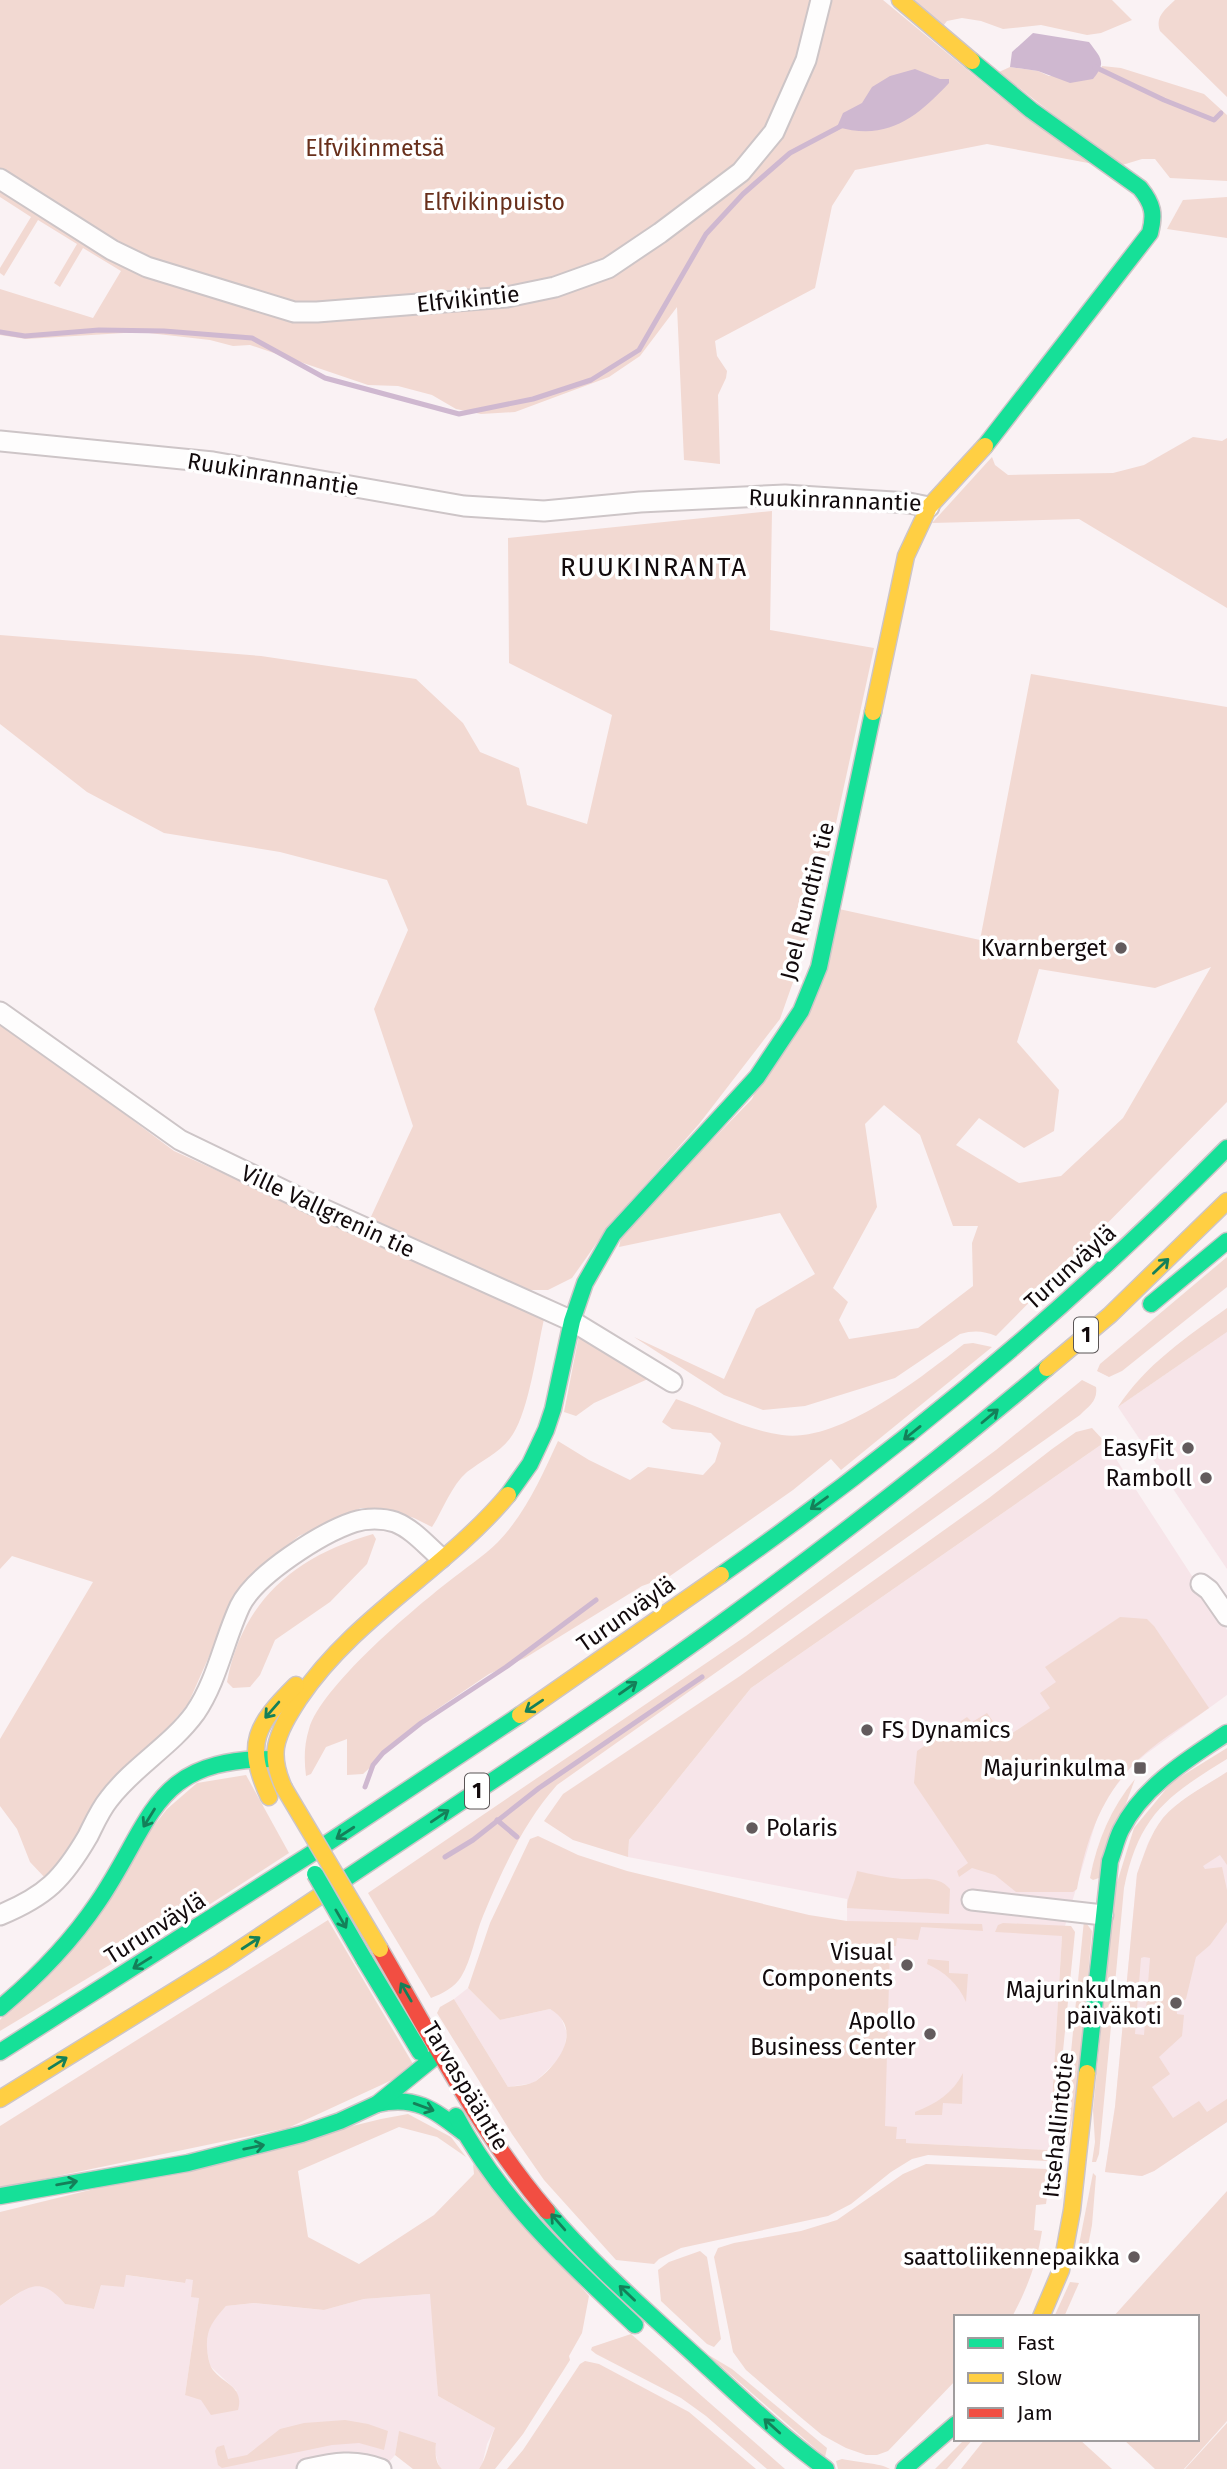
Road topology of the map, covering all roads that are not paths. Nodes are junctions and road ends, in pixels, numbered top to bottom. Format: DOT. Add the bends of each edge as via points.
graph roads {
  1 [pos="821,0"];
  2 [pos="901,0"];
  3 [pos="0,178"];
  4 [pos="0,441"];
  5 [pos="929,507"];
  6 [pos="0,1012"];
  7 [pos="1227,1148"];
  8 [pos="1227,1201"];
  9 [pos="1227,1241"];
  10 [pos="1143,1310"];
  11 [pos="572,1321"];
  12 [pos="1058,1380"];
  13 [pos="672,1382"];
  14 [pos="938,1461"];
  15 [pos="441,1558"];
  16 [pos="1201,1584"];
  17 [pos="1227,1616"];
  18 [pos="323,1665"];
  19 [pos="1227,1733"];
  20 [pos="253,1758"];
  21 [pos="275,1759"];
  22 [pos="273,1803"];
  23 [pos="296,1843"];
  24 [pos="972,1900"];
  25 [pos="0,1915"];
  26 [pos="1103,1915"];
  27 [pos="0,2008"];
  28 [pos="0,2052"];
  29 [pos="441,2052"];
  30 [pos="430,2070"];
  31 [pos="0,2099"];
  32 [pos="377,2104"];
  33 [pos="451,2104"];
  34 [pos="464,2133"];
  35 [pos="0,2196"];
  36 [pos="1042,2315"];
  37 [pos="642,2331"];
  38 [pos="954,2427"];
  39 [pos="954,2428"];
  40 [pos="307,2469"];
  41 [pos="381,2469"];
  42 [pos="826,2469"];
  43 [pos="904,2469"];
  44 [pos="928,2469"];
  1 -- 3 [label="street, Elfvikintie" via="806,60 774,132 741,172 608,268 555,287 456,303 294,312 147,267 112,250"];
  2 -- 5 [label="main road, Ruukinrannantie" via="1031,110 1140,188 1153,203 1154,217 1150,233 1048,367 979,454"];
  4 -- 5 [label="street, Ruukinrannantie" via="213,462 505,510 785,495"];
  5 -- 11 [label="main road, Joel Rundtin tie" via="906,556 819,967 801,1011 757,1077 613,1234 585,1283"];
  6 -- 11 [label="street, Ville Vallgrenin tie" via="180,1140"];
  7 -- 28 [label="main road, Turunväylä / 1, one-way" via="1058,1310 874,1463 470,1749"];
  14 -- 8 [label="main road, 1, one-way" via="1110,1315"];
  9 -- 10 [label="main road"];
  11 -- 13 [label="street, Ville Vallgrenin tie"];
  11 -- 15 [label="main road" via="553,1409 530,1464 490,1516"];
  12 -- 14 [label="main road" via="983,1441"];
  31 -- 14 [label="main road, 1, one-way" via="221,1962 551,1741 737,1612"];
  15 -- 18 [label="main road"];
  15 -- 25 [label="street" via="412,1532 395,1522 375,1519 334,1530 269,1571 241,1603 207,1690 182,1729 107,1800 73,1861 48,1890"];
  16 -- 17 [label="street"];
  18 -- 20 [label="main road, one-way" via="304,1677 264,1719"];
  18 -- 21 [label="main road" via="282,1730"];
  19 -- 26 [label="main road, Itsehallintotie" via="1182,1762 1139,1802 1122,1828 1110,1861"];
  20 -- 21 [label="main road"];
  20 -- 22 [label="main road"];
  20 -- 27 [label="main road, one-way" via="196,1771 177,1783 151,1814 106,1891 71,1938"];
  29 -- 21 [label="main road, Tarvaspääntie, one-way, bridge" via="284,1788"];
  23 -- 30 [label="main road, Tarvaspääntie, one-way, bridge"];
  24 -- 26 [label="street"];
  26 -- 36 [label="main road, Itsehallintotie" via="1072,2210 1061,2270"];
  29 -- 30 [label="main road"];
  42 -- 29 [label="main road, Tarvaspääntie, one-way" via="649,2314 566,2231 514,2169"];
  30 -- 32 [label="main road"];
  32 -- 34 [label="main road, one-way" via="404,2100 422,2105"];
  35 -- 32 [label="main road, one-way" via="259,2146 340,2121"];
  33 -- 34 [label="main road, Tarvaspääntie"];
  34 -- 37 [label="main road, Tarvaspääntie" via="514,2206"];
  38 -- 43 [label="main road"];
  39 -- 44 [label="main road"];
  40 -- 41 [label="street" via="349,2462"];
}
